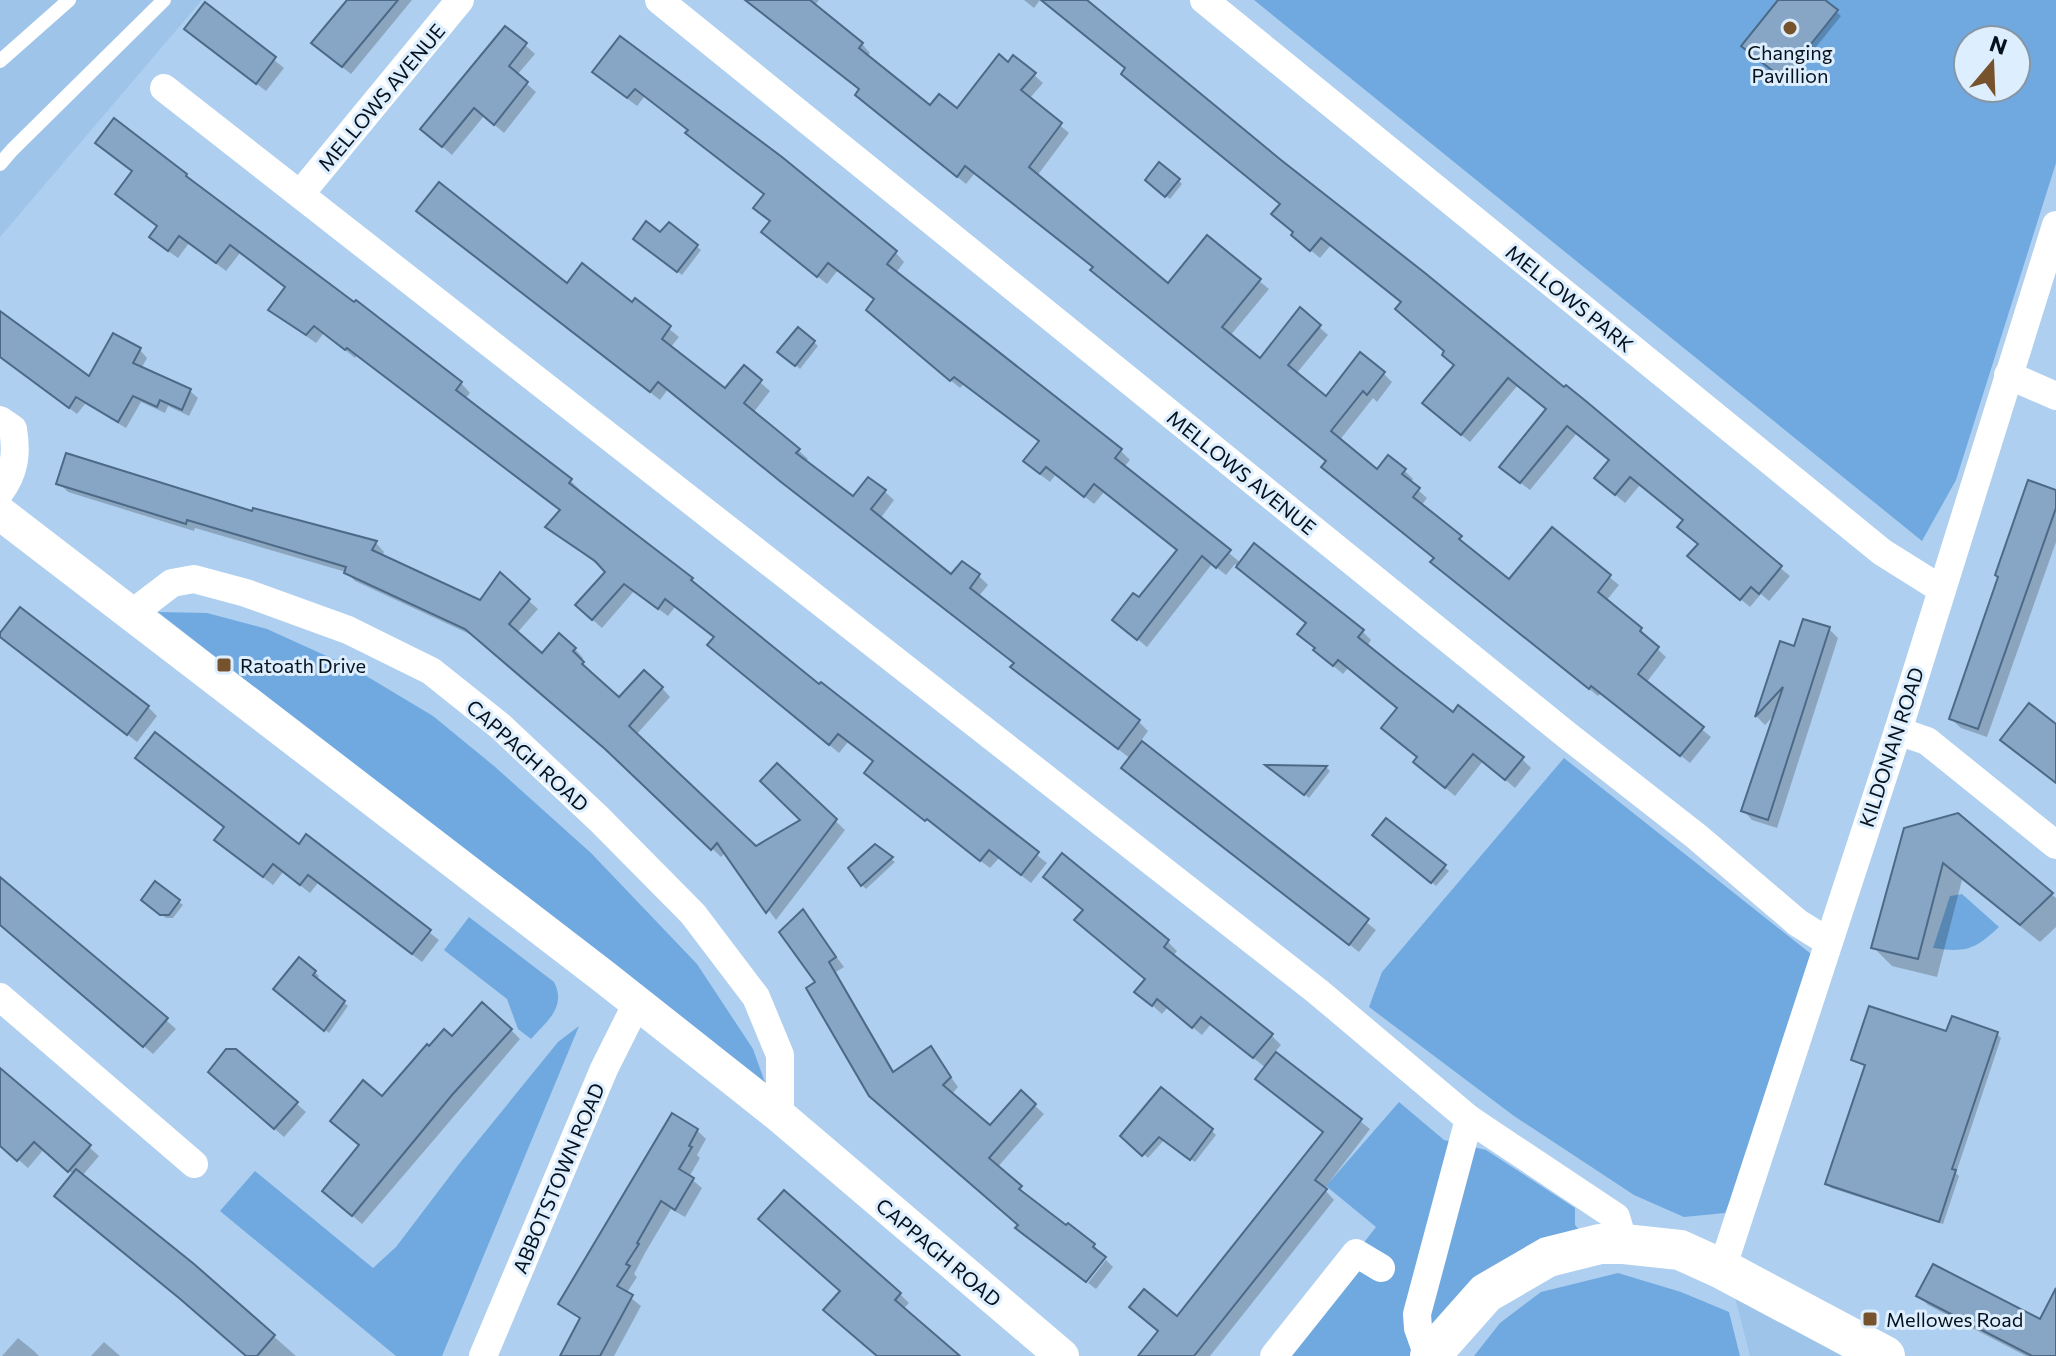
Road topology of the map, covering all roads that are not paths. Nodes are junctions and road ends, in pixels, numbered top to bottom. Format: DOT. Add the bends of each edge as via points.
graph roads {
  1 [pos="69,0"];
  2 [pos="164,0"];
  3 [pos="460,0"];
  4 [pos="659,0"];
  5 [pos="1204,0"];
  6 [pos="0,61"];
  7 [pos="164,88"];
  8 [pos="0,164"];
  9 [pos="301,193"];
  10 [pos="2056,225"];
  11 [pos="2008,375"];
  12 [pos="2056,396"];
  13 [pos="0,420"];
  14 [pos="0,492"];
  15 [pos="0,513"];
  16 [pos="1941,589"];
  17 [pos="130,615"];
  18 [pos="1898,731"];
  19 [pos="2056,845"];
  20 [pos="1827,941"];
  21 [pos="0,997"];
  22 [pos="637,1003"];
  23 [pos="780,1116"];
  24 [pos="1469,1119"];
  25 [pos="194,1164"];
  26 [pos="1624,1244"];
  27 [pos="1381,1268"];
  28 [pos="1722,1269"];
  29 [pos="483,1356"];
  30 [pos="1062,1356"];
  31 [pos="1274,1356"];
  32 [pos="1429,1356"];
  33 [pos="1885,1356"];
  1 -- 6 [label="lane"];
  2 -- 8 [label="lane"];
  3 -- 9 [label="street, MELLOWS AVENUE"];
  4 -- 20 [label="street, MELLOWS AVENUE" via="1798,923"];
  5 -- 16 [label="street, MELLOWS PARK" via="1882,552"];
  7 -- 9 [label="street"];
  9 -- 24 [label="street" via="1317,991"];
  10 -- 11 [label="street, KILDONAN ROAD"];
  11 -- 12 [label="street"];
  11 -- 16 [label="street, KILDONAN ROAD"];
  13 -- 14 [label="street" via="13,429 17,453"];
  15 -- 17 [label="street, CAPPAGH ROAD"];
  16 -- 18 [label="street, KILDONAN ROAD"];
  17 -- 22 [label="street, CAPPAGH ROAD"];
  17 -- 23 [label="street, CAPPAGH ROAD" via="172,583 194,579 348,630 431,671 500,726 693,914 756,997 780,1055"];
  18 -- 19 [label="street" via="1927,741"];
  18 -- 20 [label="street, KILDONAN ROAD"];
  20 -- 28 [label="street, KILDONAN ROAD"];
  21 -- 25 [label="street"];
  22 -- 23 [label="street, CAPPAGH ROAD"];
  22 -- 29 [label="street, ABBOTSTOWN ROAD"];
  23 -- 30 [label="street, CAPPAGH ROAD"];
  24 -- 26 [label="street" via="1616,1217"];
  24 -- 32 [label="street" via="1417,1314"];
  26 -- 28 [label="main road" via="1680,1250"];
  26 -- 32 [label="main road" via="1600,1244 1548,1257 1486,1293"];
  27 -- 31 [label="street" via="1356,1253"];
  28 -- 33 [label="main road"];
}
